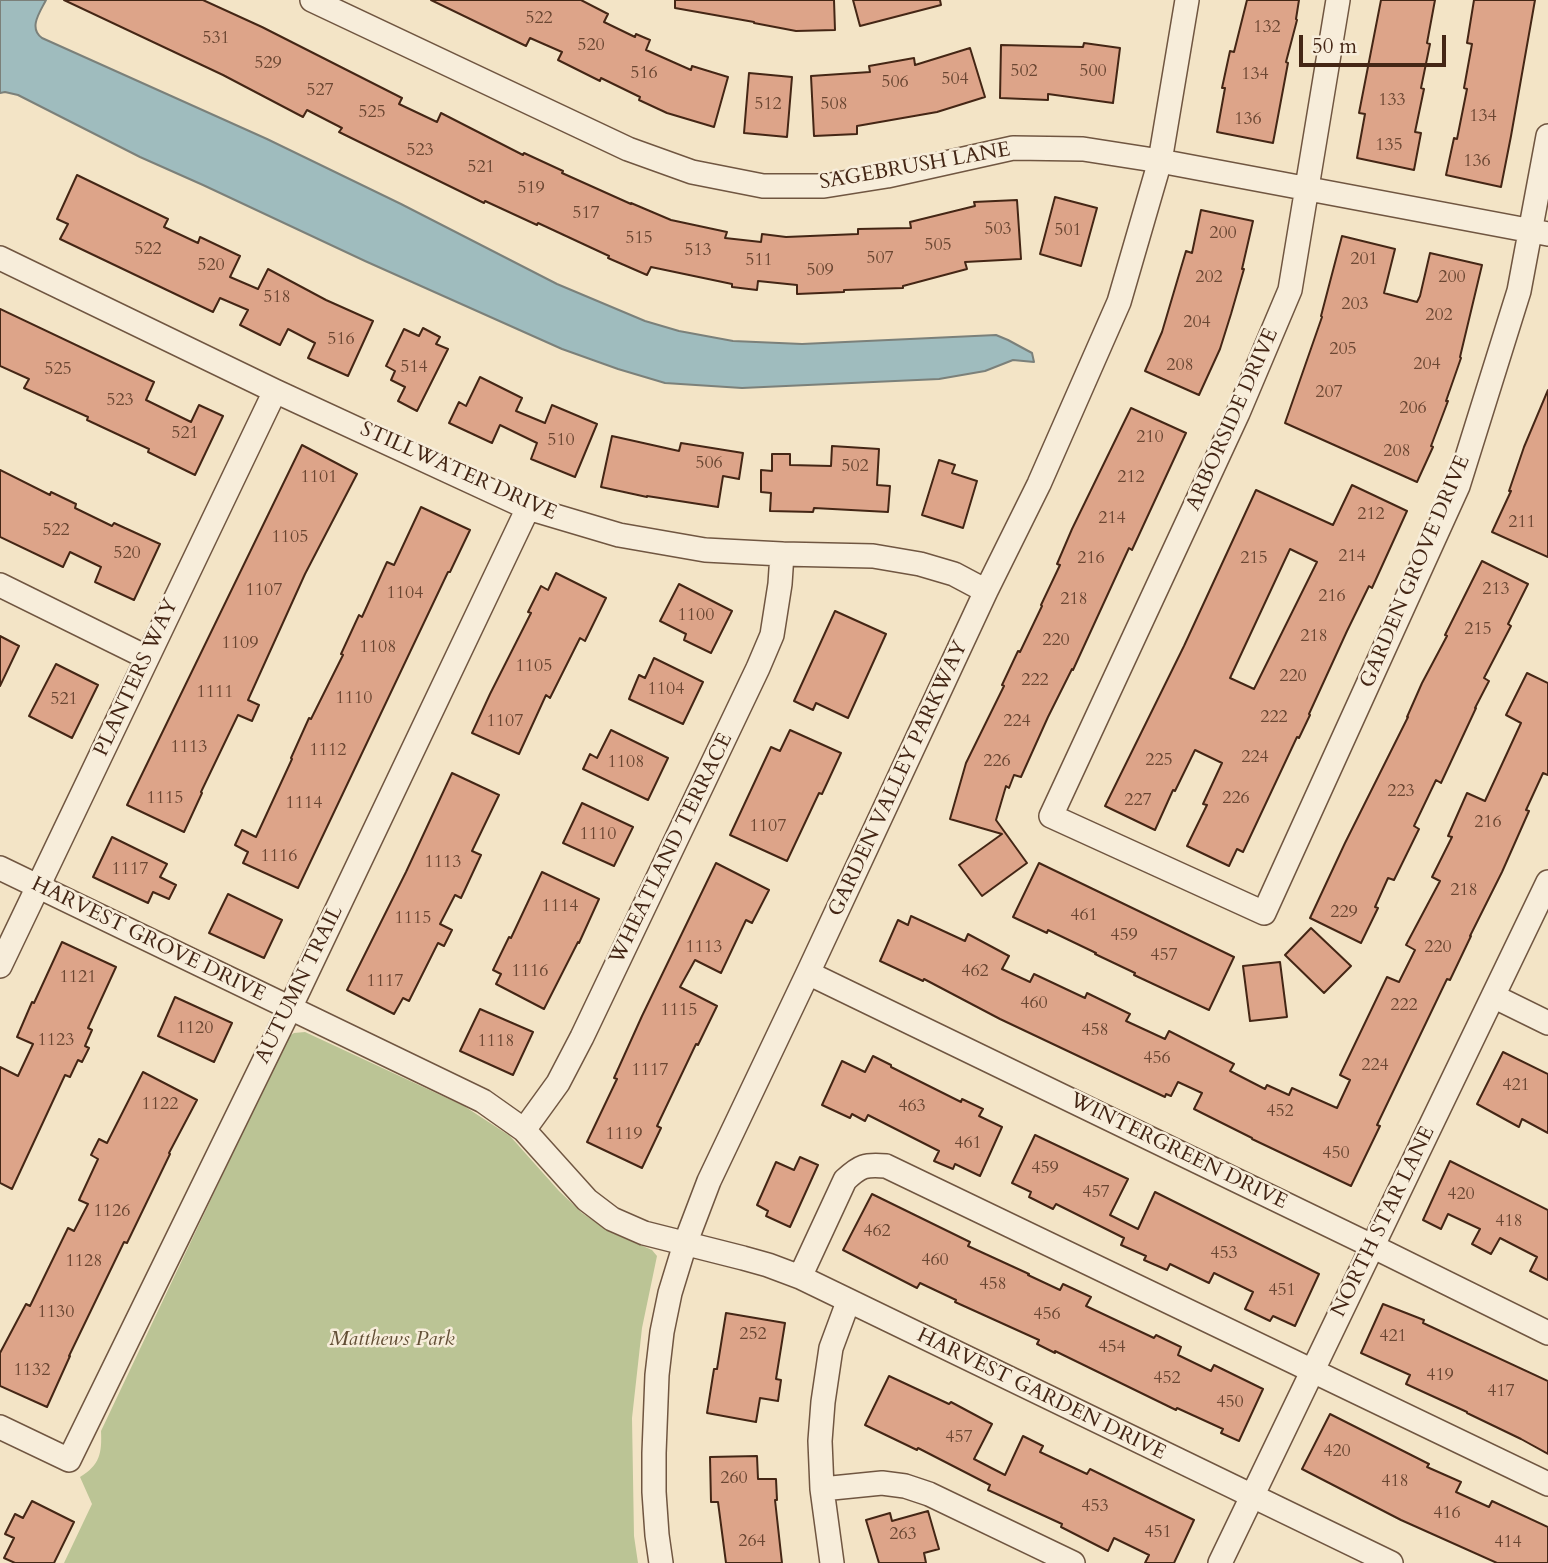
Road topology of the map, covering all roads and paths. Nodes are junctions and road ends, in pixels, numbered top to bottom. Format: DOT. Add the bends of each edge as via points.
graph roads {
  1 [pos="312,0"];
  2 [pos="1187,0"];
  3 [pos="1338,0"];
  4 [pos="1548,136"];
  5 [pos="1160,162"];
  6 [pos="1307,188"];
  7 [pos="1539,232"];
  8 [pos="0,258"];
  9 [pos="275,390"];
  10 [pos="528,508"];
  11 [pos="782,554"];
  12 [pos="0,585"];
  13 [pos="986,591"];
  14 [pos="146,657"];
  15 [pos="0,868"];
  16 [pos="1548,882"];
  17 [pos="39,887"];
  18 [pos="1264,913"];
  19 [pos="0,966"];
  20 [pos="808,974"];
  21 [pos="1493,996"];
  22 [pos="289,1008"];
  23 [pos="1548,1023"];
  24 [pos="524,1130"];
  25 [pos="685,1244"];
  26 [pos="1372,1246"];
  27 [pos="800,1277"];
  28 [pos="848,1302"];
  29 [pos="1548,1333"];
  30 [pos="1311,1371"];
  31 [pos="0,1427"];
  32 [pos="1548,1484"];
  33 [pos="822,1489"];
  34 [pos="1252,1496"];
  35 [pos="662,1563"];
  36 [pos="832,1563"];
  37 [pos="1073,1563"];
  38 [pos="1220,1563"];
  39 [pos="1391,1563"];
  1 -- 5 [label="street, SAGEBRUSH LANE" via="628,149 692,172 762,186 824,186 1013,148 1083,149"];
  2 -- 5 [label="street, GARDEN VALLEY PARKWAY"];
  3 -- 6 [label="street, ARBORSIDE DRIVE"];
  4 -- 7 [label="street, GARDEN GROVE DRIVE"];
  5 -- 6 [label="street, SAGEBRUSH LANE"];
  5 -- 13 [label="street, GARDEN VALLEY PARKWAY" via="1119,302"];
  6 -- 7 [label="street, SAGEBRUSH LANE"];
  6 -- 18 [label="street, ARBORSIDE DRIVE" via="1290,290 1238,414 1051,816"];
  7 -- 18 [label="street, GARDEN GROVE DRIVE" via="1458,486"];
  8 -- 9 [label="street, STILLWATER DRIVE"];
  9 -- 10 [label="street, STILLWATER DRIVE"];
  9 -- 14 [label="street, PLANTERS WAY"];
  10 -- 11 [label="street, STILLWATER DRIVE" via="619,535 705,550"];
  10 -- 22 [label="street, AUTUMN TRAIL"];
  11 -- 13 [label="street, STILLWATER DRIVE" via="873,556 920,564 954,574"];
  11 -- 24 [label="street, WHEATLAND TERRACE" via="772,635 758,668 582,1037 558,1083"];
  12 -- 14 [label="street"];
  13 -- 20 [label="street, GARDEN VALLEY PARKWAY"];
  14 -- 17 [label="street, PLANTERS WAY"];
  15 -- 17 [label="street, HARVEST GROVE DRIVE"];
  16 -- 21 [label="street, NORTH STAR LANE"];
  17 -- 19 [label="street, PLANTERS WAY"];
  17 -- 22 [label="street, HARVEST GROVE DRIVE"];
  20 -- 25 [label="street, GARDEN VALLEY PARKWAY" via="709,1181"];
  20 -- 26 [label="street, WINTERGREEN DRIVE"];
  21 -- 23 [label="street"];
  21 -- 26 [label="street, NORTH STAR LANE"];
  22 -- 24 [label="street, HARVEST GROVE DRIVE" via="483,1101"];
  22 -- 31 [label="street, AUTUMN TRAIL" via="69,1460"];
  24 -- 25 [label="street, HARVEST GROVE DRIVE" via="587,1200 612,1219"];
  25 -- 27 [label="street, HARVEST GARDEN DRIVE"];
  25 -- 35 [label="street, GARDEN VALLEY PARKWAY" via="670,1293 657,1375 654,1492"];
  26 -- 29 [label="street, WINTERGREEN DRIVE"];
  26 -- 30 [label="street, NORTH STAR LANE"];
  27 -- 28 [label="street, HARVEST GARDEN DRIVE"];
  27 -- 30 [label="street" via="845,1180 869,1164 886,1166"];
  28 -- 33 [label="street" via="831,1348 823,1402"];
  28 -- 34 [label="street, HARVEST GARDEN DRIVE"];
  30 -- 32 [label="street"];
  30 -- 34 [label="street, NORTH STAR LANE"];
  33 -- 36 [label="street"];
  33 -- 37 [label="street" via="882,1483 905,1486"];
  34 -- 38 [label="street, NORTH STAR LANE"];
  34 -- 39 [label="street, HARVEST GARDEN DRIVE"];
}
